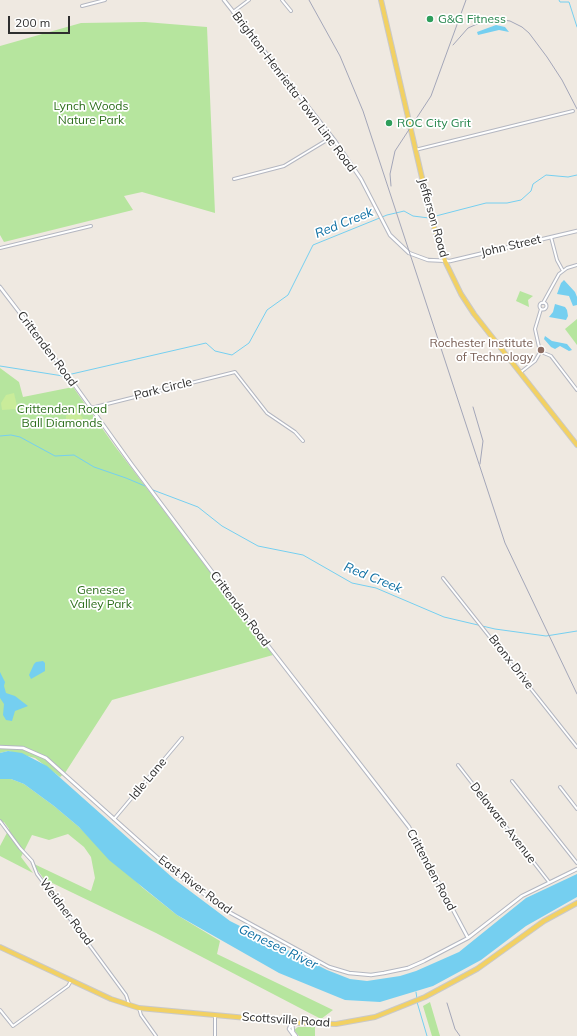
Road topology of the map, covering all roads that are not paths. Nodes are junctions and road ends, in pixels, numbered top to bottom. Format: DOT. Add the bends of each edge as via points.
graph roads {
  1 [pos="105,0"];
  2 [pos="224,0"];
  3 [pos="249,0"];
  4 [pos="282,0"];
  5 [pos="381,0"];
  6 [pos="82,6"];
  7 [pos="291,11"];
  8 [pos="233,12"];
  9 [pos="573,111"];
  10 [pos="332,137"];
  11 [pos="416,150"];
  12 [pos="234,180"];
  13 [pos="91,226"];
  14 [pos="577,231"];
  15 [pos="551,237"];
  16 [pos="0,248"];
  17 [pos="445,261"];
  18 [pos="577,265"];
  19 [pos="563,271"];
  20 [pos="0,287"];
  21 [pos="544,304"];
  22 [pos="542,310"];
  23 [pos="539,351"];
  24 [pos="520,373"];
  25 [pos="577,390"];
  26 [pos="91,408"];
  27 [pos="303,441"];
  28 [pos="577,445"];
  29 [pos="443,578"];
  30 [pos="182,738"];
  31 [pos="0,747"];
  32 [pos="577,747"];
  33 [pos="458,765"];
  34 [pos="512,781"];
  35 [pos="560,786"];
  36 [pos="577,808"];
  37 [pos="114,819"];
  38 [pos="0,821"];
  39 [pos="577,863"];
  40 [pos="577,869"];
  41 [pos="549,882"];
  42 [pos="577,903"];
  43 [pos="468,938"];
  44 [pos="0,947"];
  45 [pos="72,980"];
  46 [pos="129,1005"];
  47 [pos="139,1008"];
  48 [pos="0,1010"];
  49 [pos="215,1015"];
  50 [pos="292,1022"];
  51 [pos="156,1036"];
  52 [pos="215,1036"];
  53 [pos="295,1036"];
  1 -- 6 [label="street"];
  2 -- 8 [label="street, Brighton-Henrietta Town Line Road"];
  3 -- 8 [label="street"];
  4 -- 7 [label="street"];
  5 -- 11 [label="main road, Jefferson Road"];
  8 -- 10 [label="street, Brighton-Henrietta Town Line Road"];
  9 -- 11 [label="street"];
  10 -- 12 [label="street" via="278,168"];
  10 -- 17 [label="street, Brighton-Henrietta Town Line Road" via="356,172 394,241 409,253 428,260"];
  11 -- 17 [label="main road, Jefferson Road" via="430,214"];
  13 -- 16 [label="street"];
  14 -- 15 [label="street, John Street"];
  15 -- 17 [label="street, John Street"];
  15 -- 19 [label="street"];
  17 -- 24 [label="main road, Jefferson Road" via="470,309"];
  18 -- 19 [label="street"];
  19 -- 21 [label="street" via="554,280"];
  20 -- 26 [label="street, Crittenden Road"];
  21 -- 22 [label="street" via="546,308"];
  21 -- 22 [label="street" via="540,305"];
  22 -- 23 [label="street" via="535,329"];
  23 -- 24 [label="street" via="535,361"];
  23 -- 25 [label="street" via="551,356"];
  24 -- 28 [label="main road, Jefferson Road"];
  26 -- 27 [label="street, Park Circle" via="235,372 268,413 295,432"];
  26 -- 43 [label="street, Crittenden Road" via="226,590 406,823"];
  29 -- 32 [label="street, Bronx Drive"];
  30 -- 37 [label="street, Idle Lane"];
  31 -- 37 [label="street, East River Road" via="16,747 49,760"];
  33 -- 41 [label="street, Delaware Avenue"];
  34 -- 39 [label="street"];
  35 -- 36 [label="street"];
  37 -- 43 [label="street, East River Road" via="169,868 227,911 338,971 372,975 396,971 424,961"];
  38 -- 46 [label="street, Weidner Road" via="32,861 38,876 126,995"];
  40 -- 41 [label="street, East River Road"];
  41 -- 43 [label="street, East River Road" via="516,900"];
  42 -- 50 [label="main road, Scottsville Road" via="544,921 477,968 413,1003 382,1015 353,1022"];
  44 -- 45 [label="main road, Scottsville Road"];
  45 -- 46 [label="main road, Scottsville Road"];
  45 -- 48 [label="street" via="68,986 13,1026"];
  46 -- 47 [label="main road, Scottsville Road"];
  47 -- 49 [label="main road, Scottsville Road"];
  47 -- 51 [label="street" via="142,1017"];
  49 -- 50 [label="main road, Scottsville Road"];
  49 -- 52 [label="street"];
  50 -- 53 [label="street" via="289,1029"];
}
